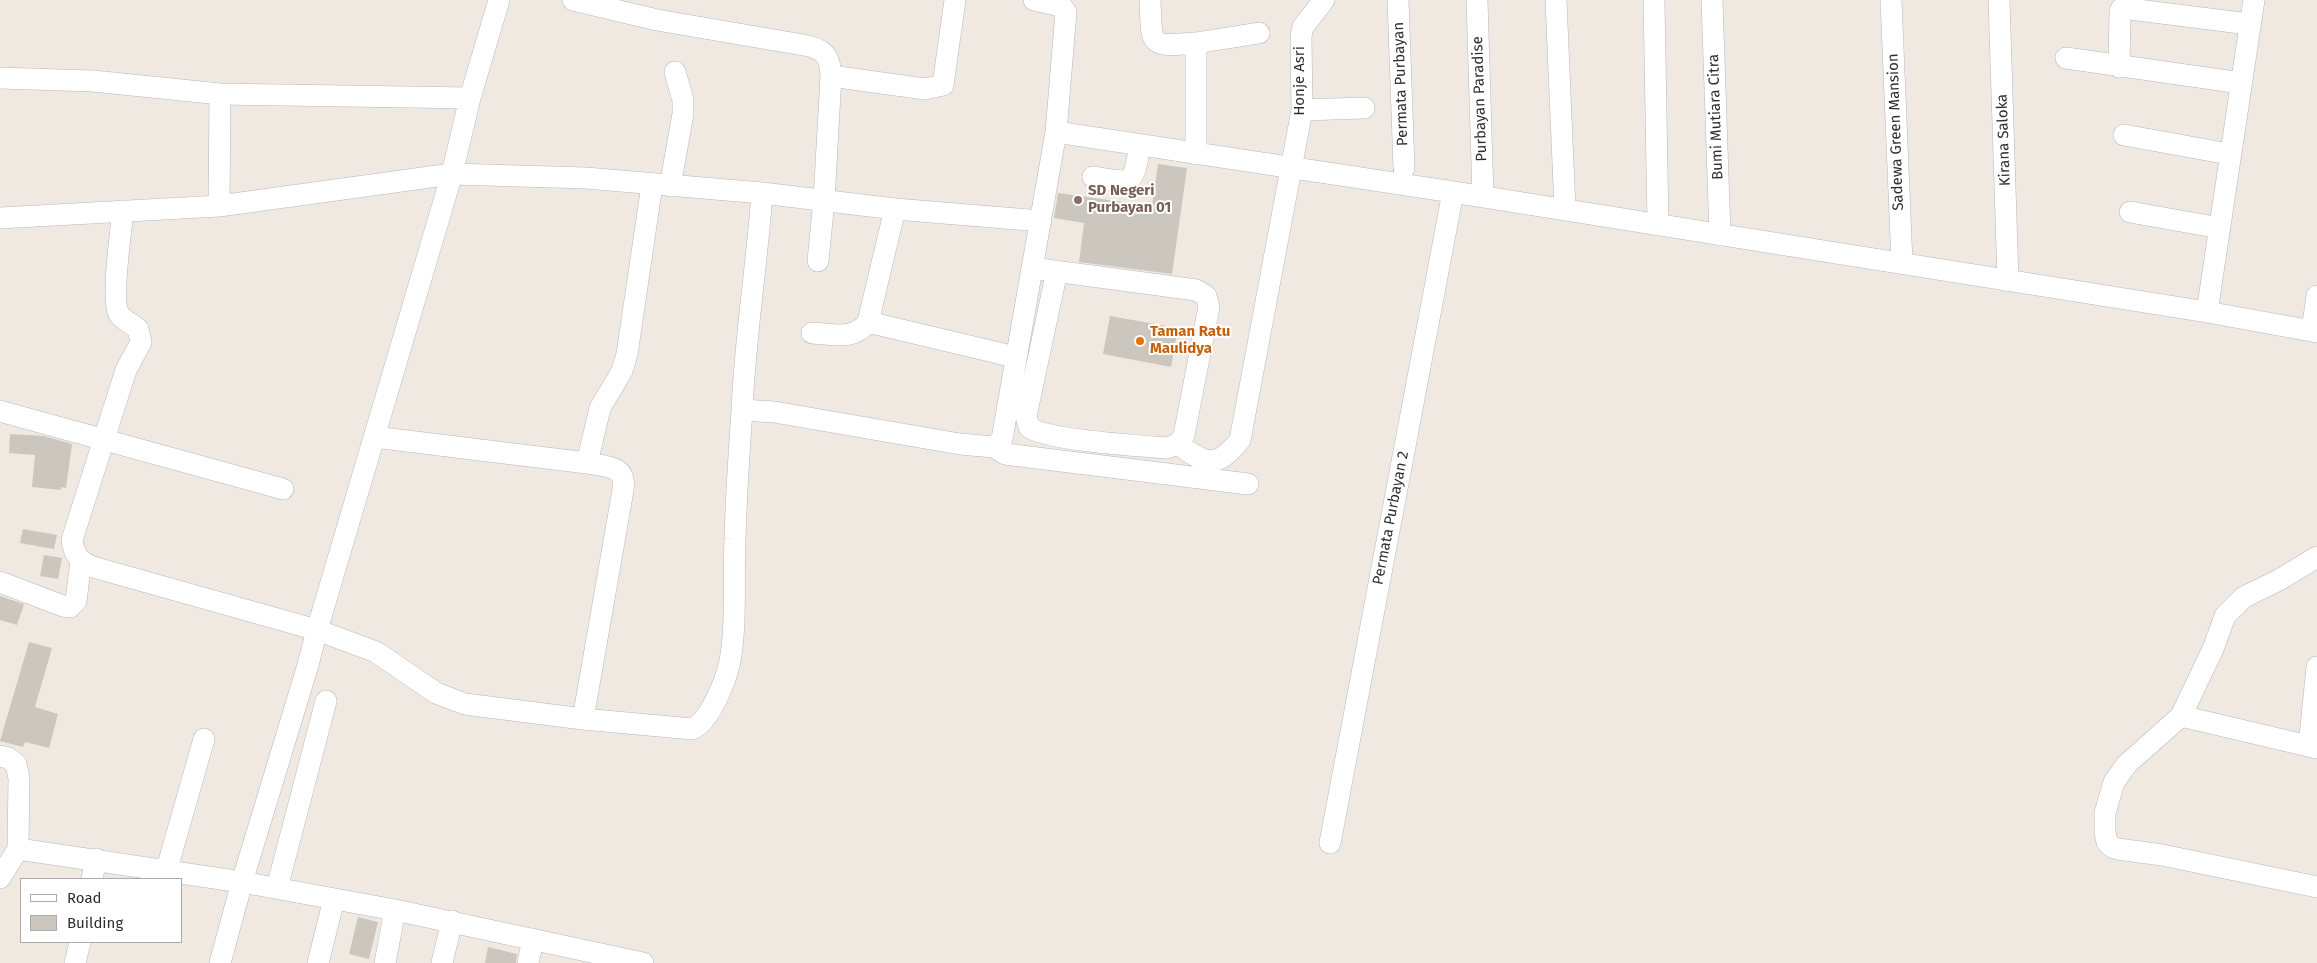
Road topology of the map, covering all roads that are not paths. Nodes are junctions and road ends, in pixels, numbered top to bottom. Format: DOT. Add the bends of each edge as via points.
graph roads {
  1 [pos="499,0"];
  2 [pos="573,0"];
  3 [pos="955,0"];
  4 [pos="1034,0"];
  5 [pos="1150,0"];
  6 [pos="1324,0"];
  7 [pos="1398,0"];
  8 [pos="1477,0"];
  9 [pos="1556,0"];
  10 [pos="1654,0"];
  11 [pos="1712,0"];
  12 [pos="1891,0"];
  13 [pos="1999,0"];
  14 [pos="2254,0"];
  15 [pos="2249,24"];
  16 [pos="1259,32"];
  17 [pos="1196,43"];
  18 [pos="2066,58"];
  19 [pos="2119,67"];
  20 [pos="674,72"];
  21 [pos="831,76"];
  22 [pos="0,78"];
  23 [pos="2241,84"];
  24 [pos="220,94"];
  25 [pos="470,98"];
  26 [pos="1364,108"];
  27 [pos="1302,110"];
  28 [pos="1056,132"];
  29 [pos="2124,135"];
  30 [pos="1140,145"];
  31 [pos="1196,154"];
  32 [pos="2229,154"];
  33 [pos="1292,168"];
  34 [pos="1404,168"];
  35 [pos="452,174"];
  36 [pos="1093,177"];
  37 [pos="661,186"];
  38 [pos="1452,192"];
  39 [pos="762,193"];
  40 [pos="1484,197"];
  41 [pos="824,200"];
  42 [pos="219,206"];
  43 [pos="895,209"];
  44 [pos="1565,210"];
  45 [pos="123,211"];
  46 [pos="2130,212"];
  47 [pos="0,218"];
  48 [pos="1041,221"];
  49 [pos="1658,225"];
  50 [pos="2220,228"];
  51 [pos="1720,235"];
  52 [pos="818,261"];
  53 [pos="1902,264"];
  54 [pos="1032,268"];
  55 [pos="1057,271"];
  56 [pos="2008,280"];
  57 [pos="2317,296"];
  58 [pos="2207,312"];
  59 [pos="868,322"];
  60 [pos="2314,331"];
  61 [pos="812,333"];
  62 [pos="1015,357"];
  63 [pos="742,410"];
  64 [pos="0,411"];
  65 [pos="374,437"];
  66 [pos="103,438"];
  67 [pos="1072,438"];
  68 [pos="1178,444"];
  69 [pos="994,447"];
  70 [pos="1068,462"];
  71 [pos="588,463"];
  72 [pos="1248,484"];
  73 [pos="283,488"];
  74 [pos="2317,557"];
  75 [pos="81,560"];
  76 [pos="0,582"];
  77 [pos="316,632"];
  78 [pos="2317,667"];
  79 [pos="326,702"];
  80 [pos="2181,716"];
  81 [pos="583,718"];
  82 [pos="204,739"];
  83 [pos="2313,747"];
  84 [pos="0,756"];
  85 [pos="1330,843"];
  86 [pos="18,849"];
  87 [pos="94,869"];
  88 [pos="166,872"];
  89 [pos="0,878"];
  90 [pos="242,882"];
  91 [pos="2317,886"];
  92 [pos="276,888"];
  93 [pos="334,898"];
  94 [pos="396,910"];
  95 [pos="452,921"];
  96 [pos="533,939"];
  97 [pos="80,943"];
  98 [pos="589,956"];
  99 [pos="75,963"];
  100 [pos="220,963"];
  101 [pos="318,963"];
  102 [pos="385,963"];
  103 [pos="442,963"];
  104 [pos="528,963"];
  105 [pos="642,963"];
  1 -- 25 [label="street"];
  2 -- 21 [label="street" via="657,20 809,46 828,56"];
  3 -- 21 [label="street" via="943,85 925,89"];
  4 -- 28 [label="street" via="1061,6 1066,12"];
  5 -- 17 [label="street" via="1152,37 1156,43 1165,46"];
  6 -- 27 [label="street, Honje Asri" via="1303,27 1301,36"];
  7 -- 34 [label="street, Permata Purbayan"];
  8 -- 40 [label="street, Purbayan Paradise"];
  9 -- 44 [label="street"];
  10 -- 49 [label="street"];
  11 -- 51 [label="street, Bumi Mutiara Citra"];
  12 -- 53 [label="street, Sadewa Green Mansion"];
  13 -- 56 [label="street, Kirana Saloka"];
  14 -- 15 [label="street"];
  15 -- 19 [label="street" via="2122,8"];
  15 -- 23 [label="street"];
  16 -- 17 [label="street"];
  17 -- 31 [label="street"];
  18 -- 19 [label="street"];
  19 -- 23 [label="street"];
  20 -- 37 [label="street" via="683,100 683,114"];
  21 -- 41 [label="street"];
  22 -- 24 [label="street" via="93,81"];
  23 -- 32 [label="street"];
  24 -- 25 [label="street"];
  24 -- 42 [label="street"];
  25 -- 35 [label="street"];
  26 -- 27 [label="street"];
  27 -- 33 [label="street, Honje Asri"];
  28 -- 30 [label="street"];
  28 -- 48 [label="street"];
  29 -- 32 [label="street"];
  30 -- 31 [label="street"];
  30 -- 36 [label="street" via="1135,175 1131,179 1126,182"];
  31 -- 33 [label="street"];
  32 -- 50 [label="street"];
  33 -- 38 [label="street"];
  33 -- 68 [label="street, Honje Asri" via="1240,440 1226,455 1207,461 1201,461"];
  35 -- 37 [label="street" via="577,178"];
  35 -- 42 [label="street"];
  35 -- 65 [label="street"];
  37 -- 39 [label="street"];
  37 -- 71 [label="street" via="627,354 622,371 600,408"];
  38 -- 40 [label="street"];
  38 -- 85 [label="street, Permata Purbayan 2"];
  39 -- 41 [label="street"];
  39 -- 63 [label="street"];
  40 -- 44 [label="street"];
  41 -- 43 [label="street"];
  41 -- 52 [label="street"];
  42 -- 45 [label="street"];
  43 -- 48 [label="street"];
  43 -- 59 [label="street"];
  44 -- 49 [label="street"];
  45 -- 47 [label="street"];
  45 -- 66 [label="street" via="117,309 138,329 141,342 126,370"];
  46 -- 50 [label="street"];
  48 -- 54 [label="street"];
  49 -- 51 [label="street"];
  50 -- 58 [label="street"];
  51 -- 53 [label="street"];
  53 -- 56 [label="street"];
  54 -- 55 [label="street"];
  54 -- 62 [label="street"];
  55 -- 67 [label="street" via="1026,421 1034,431"];
  55 -- 68 [label="street" via="1196,290 1206,296 1209,307 1184,435"];
  56 -- 58 [label="street"];
  57 -- 60 [label="street"];
  58 -- 60 [label="street"];
  59 -- 61 [label="street" via="854,334"];
  59 -- 62 [label="street"];
  62 -- 69 [label="street" via="1003,434"];
  63 -- 69 [label="street" via="774,412"];
  63 -- 81 [label="street" via="733,639 726,674 715,701 704,721 692,729"];
  64 -- 66 [label="street"];
  65 -- 71 [label="street"];
  65 -- 77 [label="street"];
  66 -- 73 [label="street"];
  66 -- 75 [label="street" via="72,540 74,552"];
  67 -- 68 [label="street" via="1167,448"];
  67 -- 70 [label="street"];
  69 -- 70 [label="street" via="1005,454"];
  70 -- 72 [label="street"];
  71 -- 81 [label="street" via="620,471 624,478"];
  74 -- 80 [label="street" via="2234,606 2222,622"];
  75 -- 76 [label="street" via="76,602 70,607"];
  75 -- 77 [label="street" via="93,567"];
  77 -- 81 [label="street" via="376,652 436,693 465,704"];
  77 -- 90 [label="street"];
  78 -- 83 [label="street"];
  79 -- 92 [label="street"];
  80 -- 83 [label="street"];
  80 -- 91 [label="street" via="2127,764 2114,782 2105,812 2107,842 2118,850 2162,855"];
  82 -- 88 [label="street"];
  84 -- 86 [label="street" via="13,760 18,770"];
  86 -- 87 [label="street"];
  86 -- 89 [label="street"];
  87 -- 88 [label="street"];
  88 -- 90 [label="street"];
  90 -- 92 [label="street"];
  90 -- 100 [label="street"];
  92 -- 93 [label="street"];
  93 -- 94 [label="street"];
  93 -- 101 [label="street"];
  94 -- 95 [label="street"];
  94 -- 102 [label="street"];
  95 -- 96 [label="street"];
  95 -- 103 [label="street"];
  96 -- 98 [label="street"];
  96 -- 104 [label="street"];
  97 -- 99 [label="street"];
  98 -- 105 [label="street"];
}
